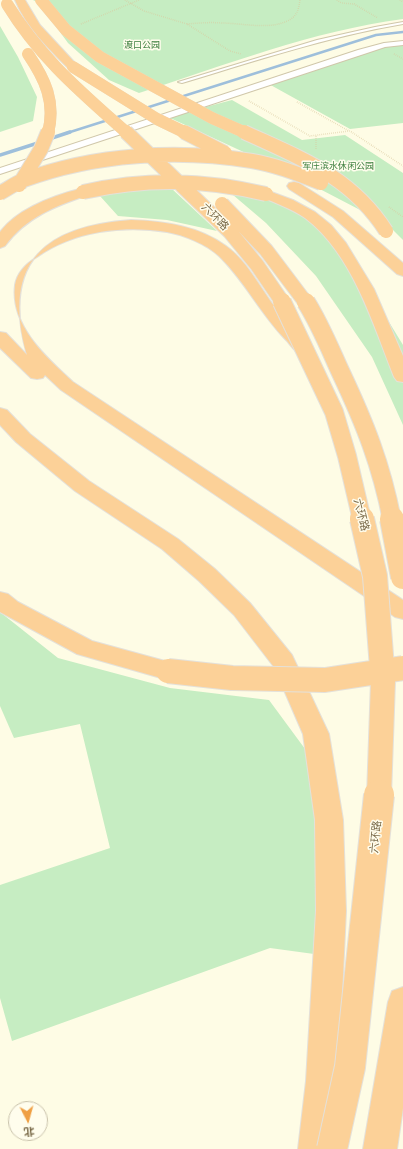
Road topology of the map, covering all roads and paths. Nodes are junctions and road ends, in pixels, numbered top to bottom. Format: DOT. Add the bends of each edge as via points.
graph roads {
  1 [pos="41,0"];
  2 [pos="125,0"];
  3 [pos="140,0"];
  4 [pos="300,0"];
  5 [pos="337,0"];
  6 [pos="400,0"];
  7 [pos="13,2"];
  8 [pos="403,2"];
  9 [pos="131,4"];
  10 [pos="383,19"];
  11 [pos="403,22"];
  12 [pos="80,24"];
  13 [pos="187,24"];
  14 [pos="403,43"];
  15 [pos="262,57"];
  16 [pos="73,67"];
  17 [pos="180,82"];
  18 [pos="236,94"];
  19 [pos="297,102"];
  20 [pos="350,131"];
  21 [pos="403,166"];
  22 [pos="0,171"];
  23 [pos="2,198"];
  24 [pos="0,244"];
  25 [pos="396,244"];
  26 [pos="403,271"];
  27 [pos="0,337"];
  28 [pos="306,351"];
  29 [pos="30,360"];
  30 [pos="403,377"];
  31 [pos="0,414"];
  32 [pos="403,577"];
  33 [pos="0,600"];
  34 [pos="403,611"];
  35 [pos="403,622"];
  36 [pos="403,668"];
  37 [pos="403,1002"];
  38 [pos="315,1149"];
  39 [pos="332,1149"];
  40 [pos="380,1149"];
  1 -- 25 [label="highway, bridge" via="66,30 100,57 212,118 303,159 330,175 356,193 374,212"];
  2 -- 9 [label="path"];
  3 -- 9 [label="path"];
  4 -- 13 [label="path" via="296,13 288,20 273,25"];
  5 -- 10 [label="path" via="341,3 354,4 376,18"];
  6 -- 8 [label="path"];
  7 -- 16 [label="highway, 六环路"];
  7 -- 23 [label="highway, bridge" via="10,24 46,82 52,116 49,133 40,153 16,190"];
  7 -- 28 [label="highway, 六环路, bridge" via="21,27 55,68 162,164 230,232 283,303"];
  9 -- 12 [label="path"];
  9 -- 13 [label="path" via="144,11"];
  11 -- 15 [label="lane" via="368,28"];
  13 -- 15 [label="path" via="230,51"];
  14 -- 18 [label="street" via="384,45 361,52"];
  15 -- 17 [label="lane"];
  16 -- 26 [label="highway, bridge" via="157,118 294,186 338,214"];
  16 -- 32 [label="highway, 六环路, bridge" via="182,164 244,224 305,302 330,346 364,422 379,467"];
  18 -- 20 [label="path" via="310,136"];
  18 -- 22 [label="street"];
  19 -- 20 [label="path"];
  20 -- 21 [label="path"];
  23 -- 25 [label="highway, bridge" via="23,180 76,165 127,158 205,156 287,169 306,176 351,202"];
  24 -- 30 [label="highway, bridge" via="16,224 56,201 121,184 187,180 214,182 266,194 310,215 327,229 370,297"];
  27 -- 29 [label="highway"];
  28 -- 29 [label="highway, bridge" via="274,318 223,252 193,235 161,227 124,225 77,231 60,236 29,254 15,267 7,284 8,299 12,316"];
  28 -- 39 [label="highway, 六环路, bridge" via="334,412 365,527 375,576 383,681 379,807 350,1067"];
  29 -- 34 [label="highway"];
  29 -- 35 [label="highway" via="58,391"];
  31 -- 38 [label="highway" via="23,438 82,486 170,544 242,609 284,662 316,734 329,820 331,911 322,1081"];
  33 -- 36 [label="highway, bridge" via="10,608 85,648 168,671 232,678 325,680"];
  37 -- 40 [label="highway"];
}
